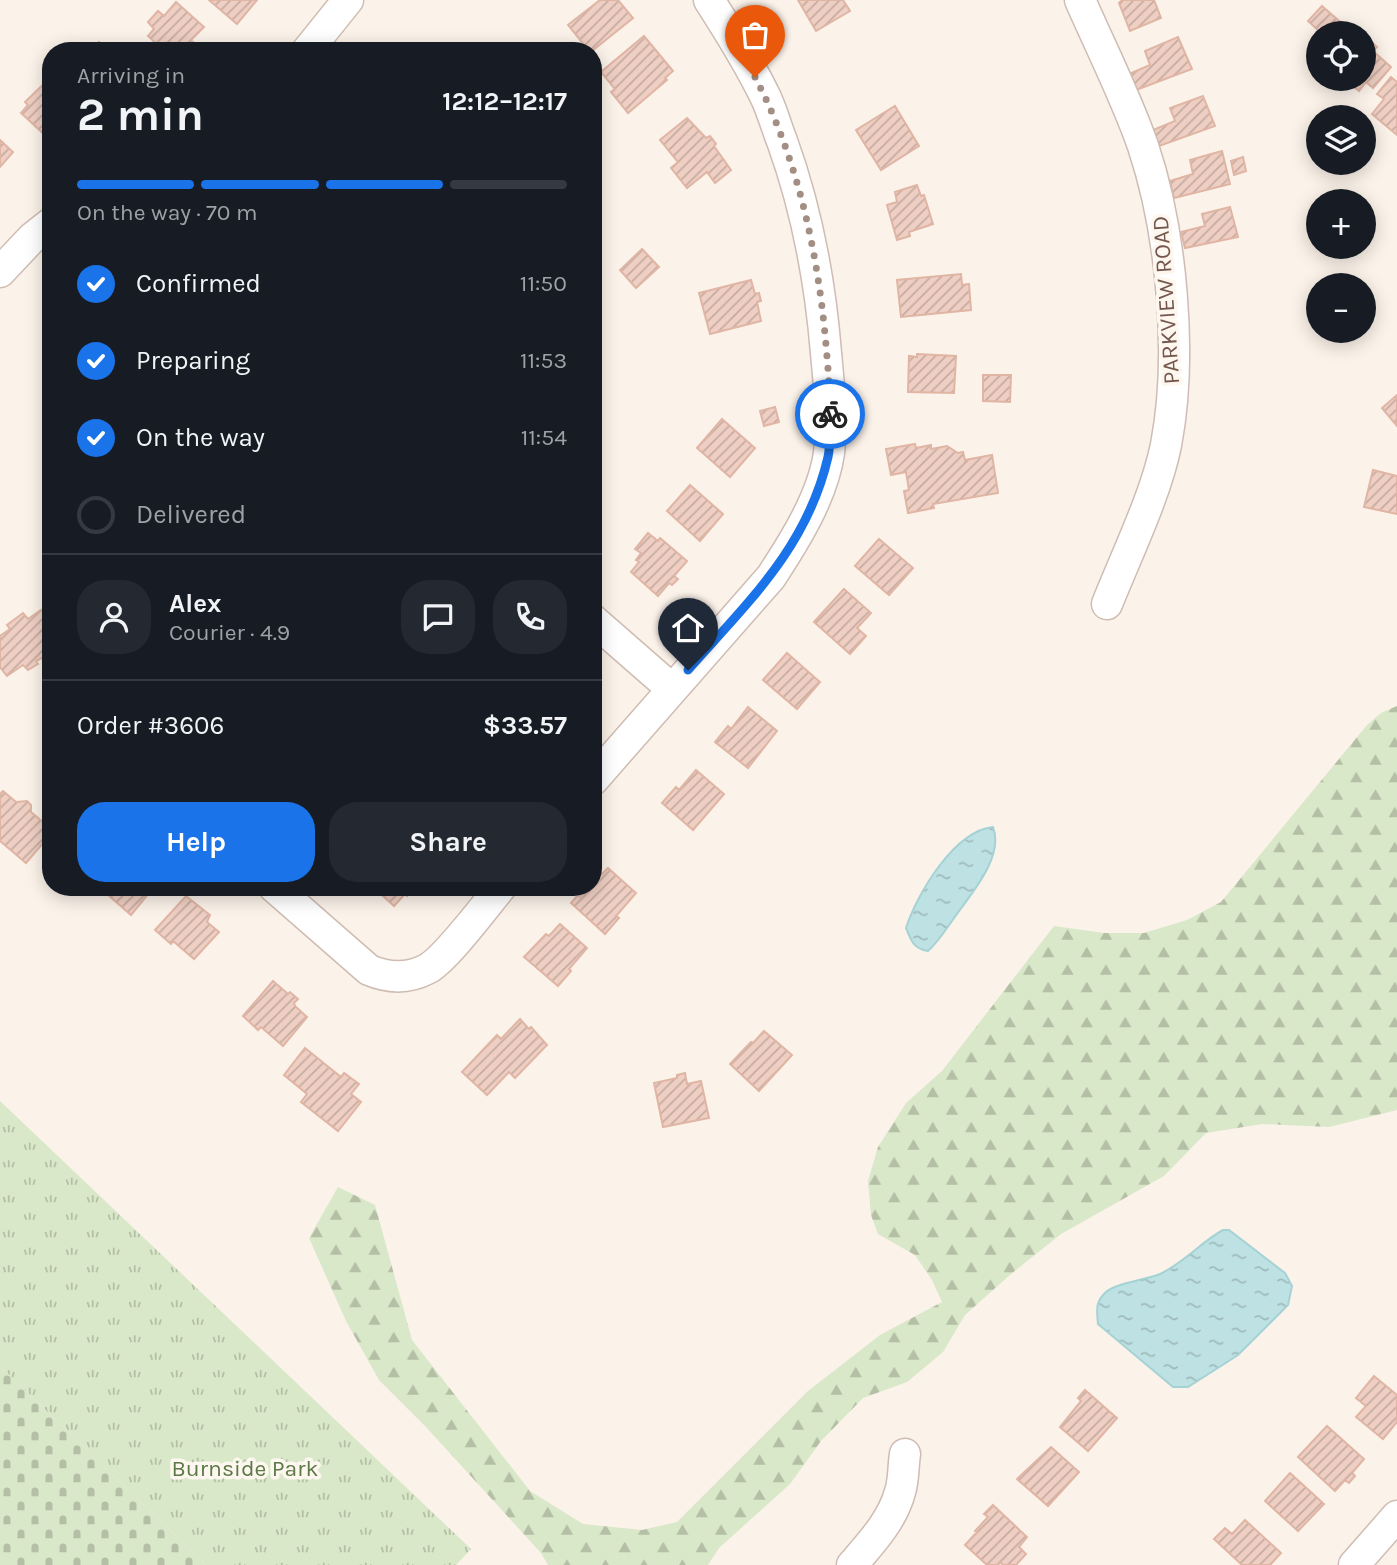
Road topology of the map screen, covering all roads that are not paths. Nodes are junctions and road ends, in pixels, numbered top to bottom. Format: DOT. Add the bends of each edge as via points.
graph roads {
  1 [pos="348,0"];
  2 [pos="709,0"];
  3 [pos="1080,0"];
  4 [pos="314,42"];
  5 [pos="42,230"];
  6 [pos="0,272"];
  7 [pos="1107,604"];
  8 [pos="602,628"];
  9 [pos="672,689"];
  10 [pos="602,770"];
  11 [pos="284,896"];
  12 [pos="493,896"];
  13 [pos="905,1454"];
  14 [pos="1397,1517"];
  15 [pos="852,1565"];
  16 [pos="1354,1565"];
  1 -- 4 [label="street"];
  2 -- 9 [label="street" via="766,98 796,180 815,255 824,324 829,454 814,501 771,577"];
  3 -- 7 [label="street, PARKVIEW ROAD" via="1142,145 1155,190 1172,326 1166,447"];
  5 -- 6 [label="street"];
  8 -- 9 [label="street"];
  9 -- 10 [label="street"];
  11 -- 12 [label="street" via="369,970 394,977 429,968"];
  13 -- 15 [label="street" via="893,1512"];
  14 -- 16 [label="street"];
}
